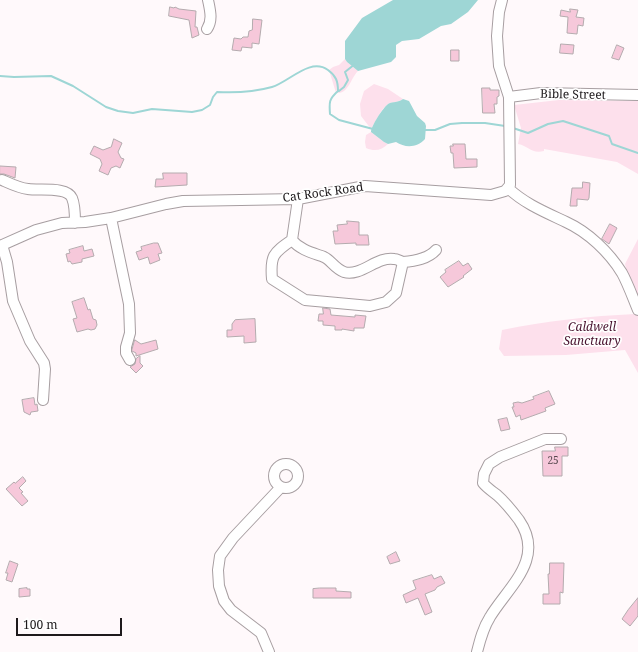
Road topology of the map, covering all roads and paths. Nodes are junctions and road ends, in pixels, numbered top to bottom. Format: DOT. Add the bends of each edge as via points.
graph roads {
  1 [pos="208,0"];
  2 [pos="502,0"];
  3 [pos="207,29"];
  4 [pos="638,95"];
  5 [pos="509,97"];
  6 [pos="2,180"];
  7 [pos="508,188"];
  8 [pos="298,199"];
  9 [pos="111,218"];
  10 [pos="76,223"];
  11 [pos="292,240"];
  12 [pos="1,245"];
  13 [pos="436,250"];
  14 [pos="403,262"];
  15 [pos="638,310"];
  16 [pos="130,360"];
  17 [pos="44,400"];
  18 [pos="561,439"];
  19 [pos="281,487"];
  20 [pos="269,652"];
  21 [pos="477,652"];
  1 -- 3 [label="street" via="211,16"];
  2 -- 5 [label="street" via="497,36 498,54 501,74"];
  4 -- 5 [label="street, Bible Street" via="541,93"];
  5 -- 7 [label="street"];
  6 -- 10 [label="street" via="29,189 63,191 69,194"];
  7 -- 8 [label="street, Cat Rock Road" via="491,195 365,186"];
  7 -- 15 [label="street" via="533,207 576,227 591,238 610,256 622,273"];
  8 -- 9 [label="street, Cat Rock Road" via="183,201"];
  8 -- 11 [label="street"];
  9 -- 10 [label="street, Cat Rock Road"];
  9 -- 16 [label="street" via="129,304 130,333 126,353"];
  10 -- 12 [label="street, Cat Rock Road" via="62,223 36,230"];
  11 -- 14 [label="street" via="297,246 326,257 334,267 345,272 354,272 393,258"];
  11 -- 14 [label="street" via="272,258 272,279 305,300 366,306 386,302 396,293"];
  12 -- 17 [label="street" via="7,262 12,301 30,342 44,363"];
  13 -- 14 [label="street" via="424,258"];
  18 -- 21 [label="street" via="545,439 500,457 489,464 484,474 483,483 520,521 527,535 529,547 524,568 489,618"];
  19 -- 20 [label="street" via="233,538 220,556 218,570 224,601 231,610 261,633"];
}
